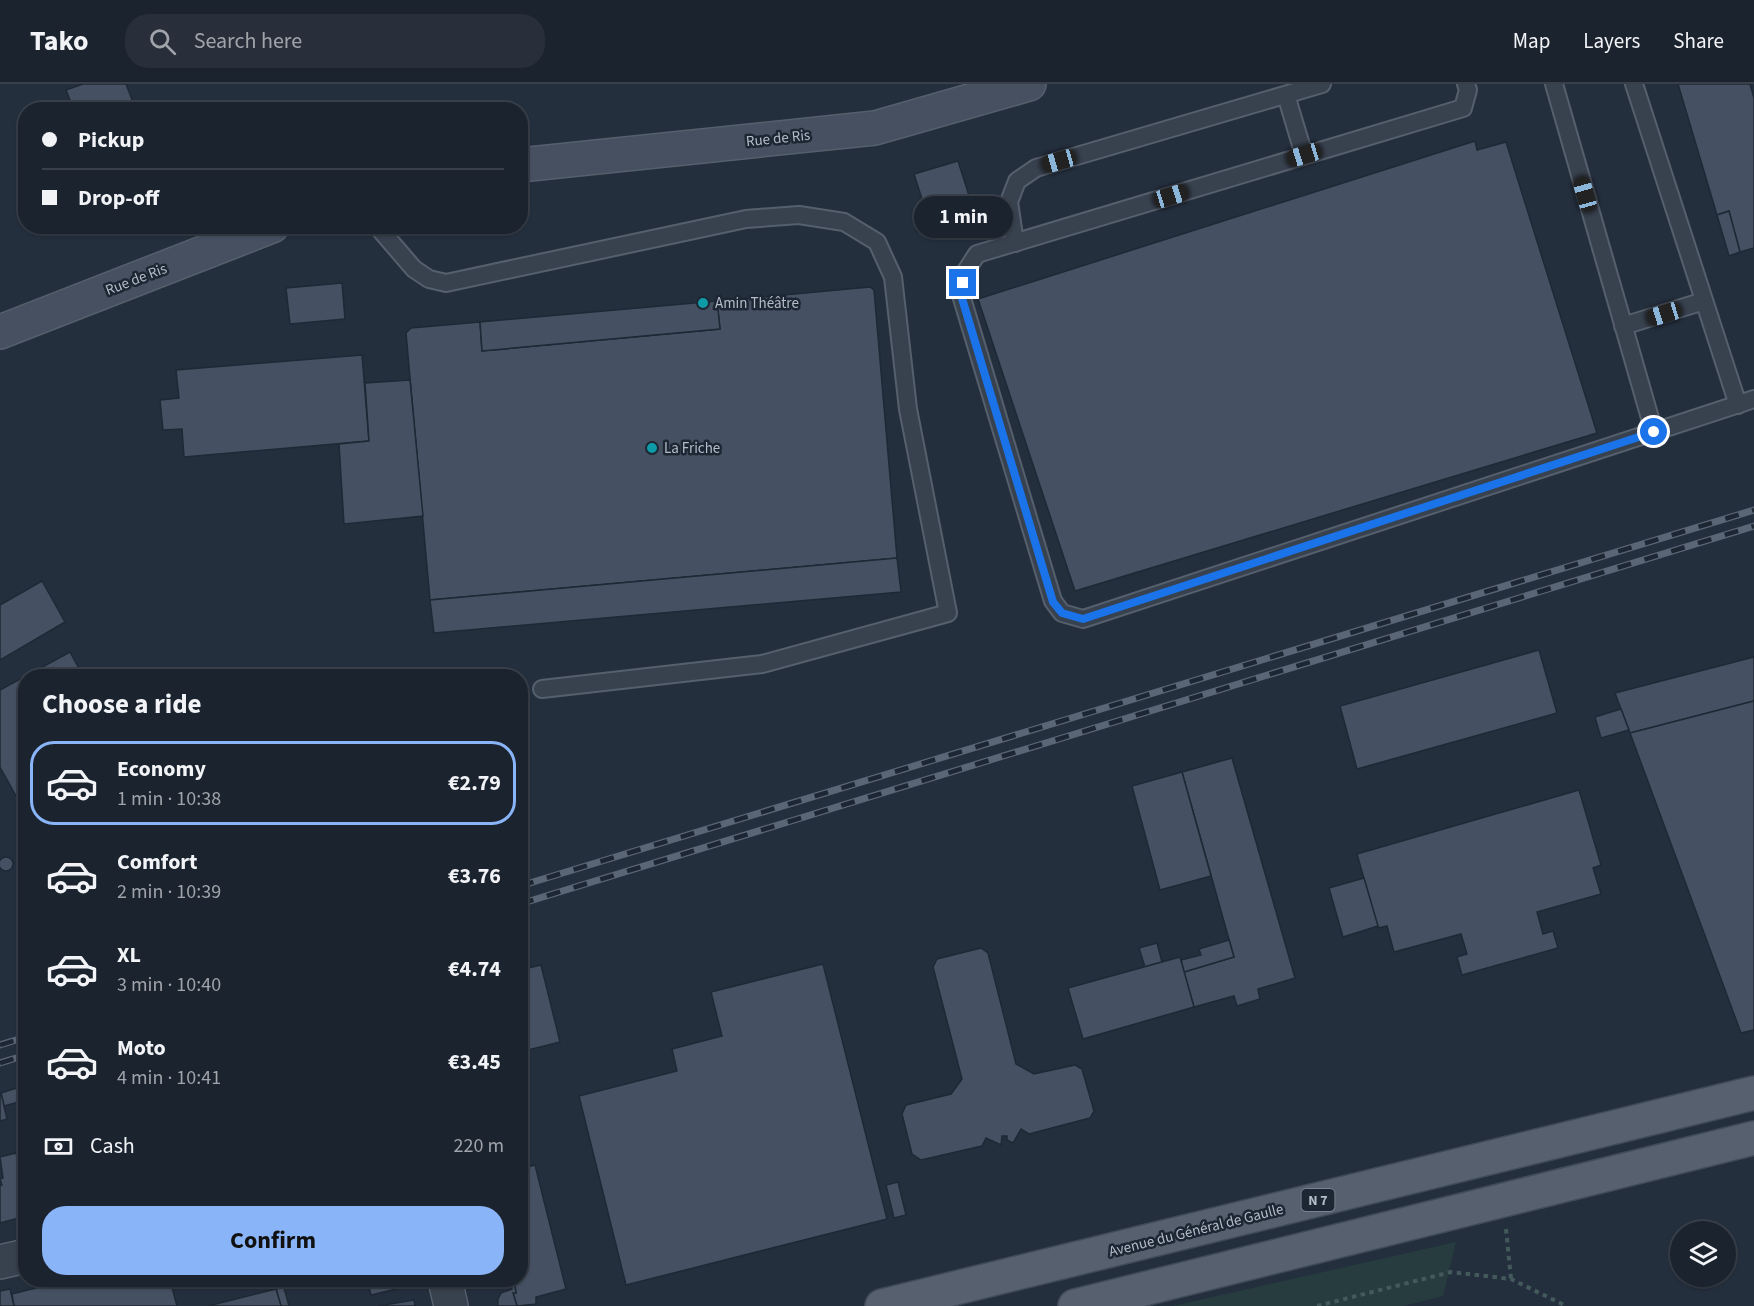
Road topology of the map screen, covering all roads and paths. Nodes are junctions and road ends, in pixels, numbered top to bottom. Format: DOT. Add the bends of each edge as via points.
graph roads {
  1 [pos="1029,84"];
  2 [pos="1322,84"];
  3 [pos="1466,84"];
  4 [pos="1554,84"];
  5 [pos="1634,84"];
  6 [pos="1286,94"];
  7 [pos="1304,155"];
  8 [pos="528,164"];
  9 [pos="251,234"];
  10 [pos="384,234"];
  11 [pos="1015,243"];
  12 [pos="1704,301"];
  13 [pos="1623,326"];
  14 [pos="0,332"];
  15 [pos="1746,402"];
  16 [pos="1654,432"];
  17 [pos="542,689"];
  18 [pos="1754,1093"];
  19 [pos="1754,1138"];
  20 [pos="1503,1199"];
  21 [pos="18,1258"];
  22 [pos="0,1262"];
  23 [pos="1511,1279"];
  24 [pos="447,1287"];
  25 [pos="451,1306"];
  26 [pos="882,1306"];
  27 [pos="1075,1306"];
  28 [pos="1317,1306"];
  29 [pos="1566,1306"];
  1 -- 8 [label="main road, Rue de Ris" via="875,128"];
  2 -- 6 [label="lane"];
  3 -- 7 [label="lane" via="1463,108"];
  4 -- 13 [label="lane"];
  5 -- 12 [label="lane"];
  6 -- 7 [label="lane"];
  6 -- 11 [label="lane" via="1036,168 1017,181 1009,202"];
  7 -- 11 [label="lane"];
  9 -- 14 [label="main road, Rue de Ris"];
  10 -- 17 [label="lane" via="414,269 429,279 446,283 746,219 799,215 844,222 877,242 893,277 908,409 948,613 762,664"];
  11 -- 16 [label="lane" via="977,255 966,271 961,295 1053,602 1062,613 1083,619"];
  12 -- 13 [label="lane"];
  12 -- 15 [label="lane"];
  13 -- 16 [label="lane"];
  15 -- 16 [label="lane"];
  18 -- 26 [label="main road, Avenue du Général de Gaulle / N 7"];
  19 -- 20 [label="main road"];
  20 -- 23 [label="path"];
  20 -- 27 [label="main road"];
  21 -- 22 [label="street"];
  23 -- 28 [label="path" via="1451,1272"];
  23 -- 29 [label="path"];
  24 -- 25 [label="street"];
}
